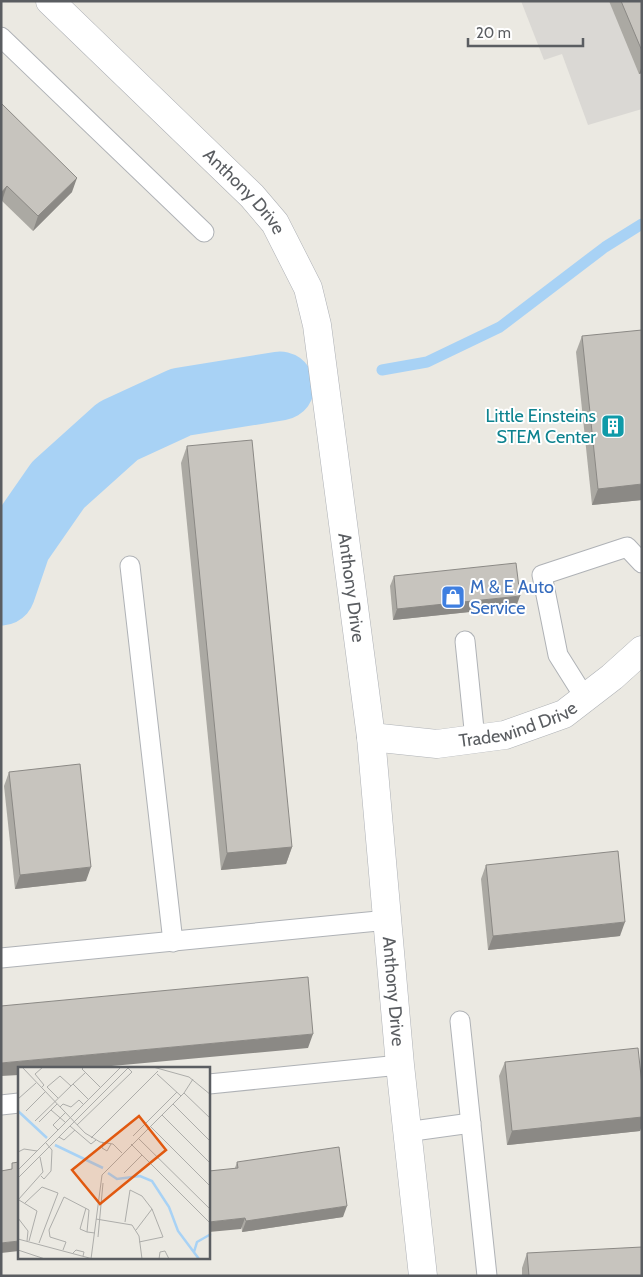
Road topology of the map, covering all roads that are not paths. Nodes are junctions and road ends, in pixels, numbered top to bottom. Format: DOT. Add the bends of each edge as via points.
graph roads {
  1 [pos="50,1"];
  2 [pos="1,37"];
  3 [pos="204,232"];
  4 [pos="642,563"];
  5 [pos="130,566"];
  6 [pos="465,642"];
  7 [pos="642,650"];
  8 [pos="585,698"];
  9 [pos="372,736"];
  10 [pos="475,739"];
  11 [pos="388,920"];
  12 [pos="173,942"];
  13 [pos="1,958"];
  14 [pos="460,1021"];
  15 [pos="400,1065"];
  16 [pos="210,1084"];
  17 [pos="18,1103"];
  18 [pos="1,1105"];
  19 [pos="471,1123"];
  20 [pos="406,1132"];
  21 [pos="423,1276"];
  22 [pos="487,1276"];
  1 -- 9 [label="street, Anthony Drive" via="252,196 276,223 308,288 317,325"];
  2 -- 3 [label="lane"];
  4 -- 8 [label="lane" via="627,547 542,576 558,655"];
  5 -- 12 [label="lane"];
  6 -- 10 [label="lane"];
  7 -- 8 [label="street, Tradewind Drive"];
  8 -- 10 [label="street, Tradewind Drive" via="564,714 505,735"];
  9 -- 10 [label="street, Tradewind Drive" via="437,744"];
  9 -- 11 [label="street, Anthony Drive"];
  11 -- 12 [label="lane"];
  11 -- 15 [label="street, Anthony Drive"];
  12 -- 13 [label="lane"];
  14 -- 19 [label="lane"];
  15 -- 16 [label="lane"];
  15 -- 20 [label="street, Anthony Drive"];
  17 -- 18 [label="lane"];
  19 -- 20 [label="lane"];
  19 -- 22 [label="lane"];
  20 -- 21 [label="street, Anthony Drive"];
}
